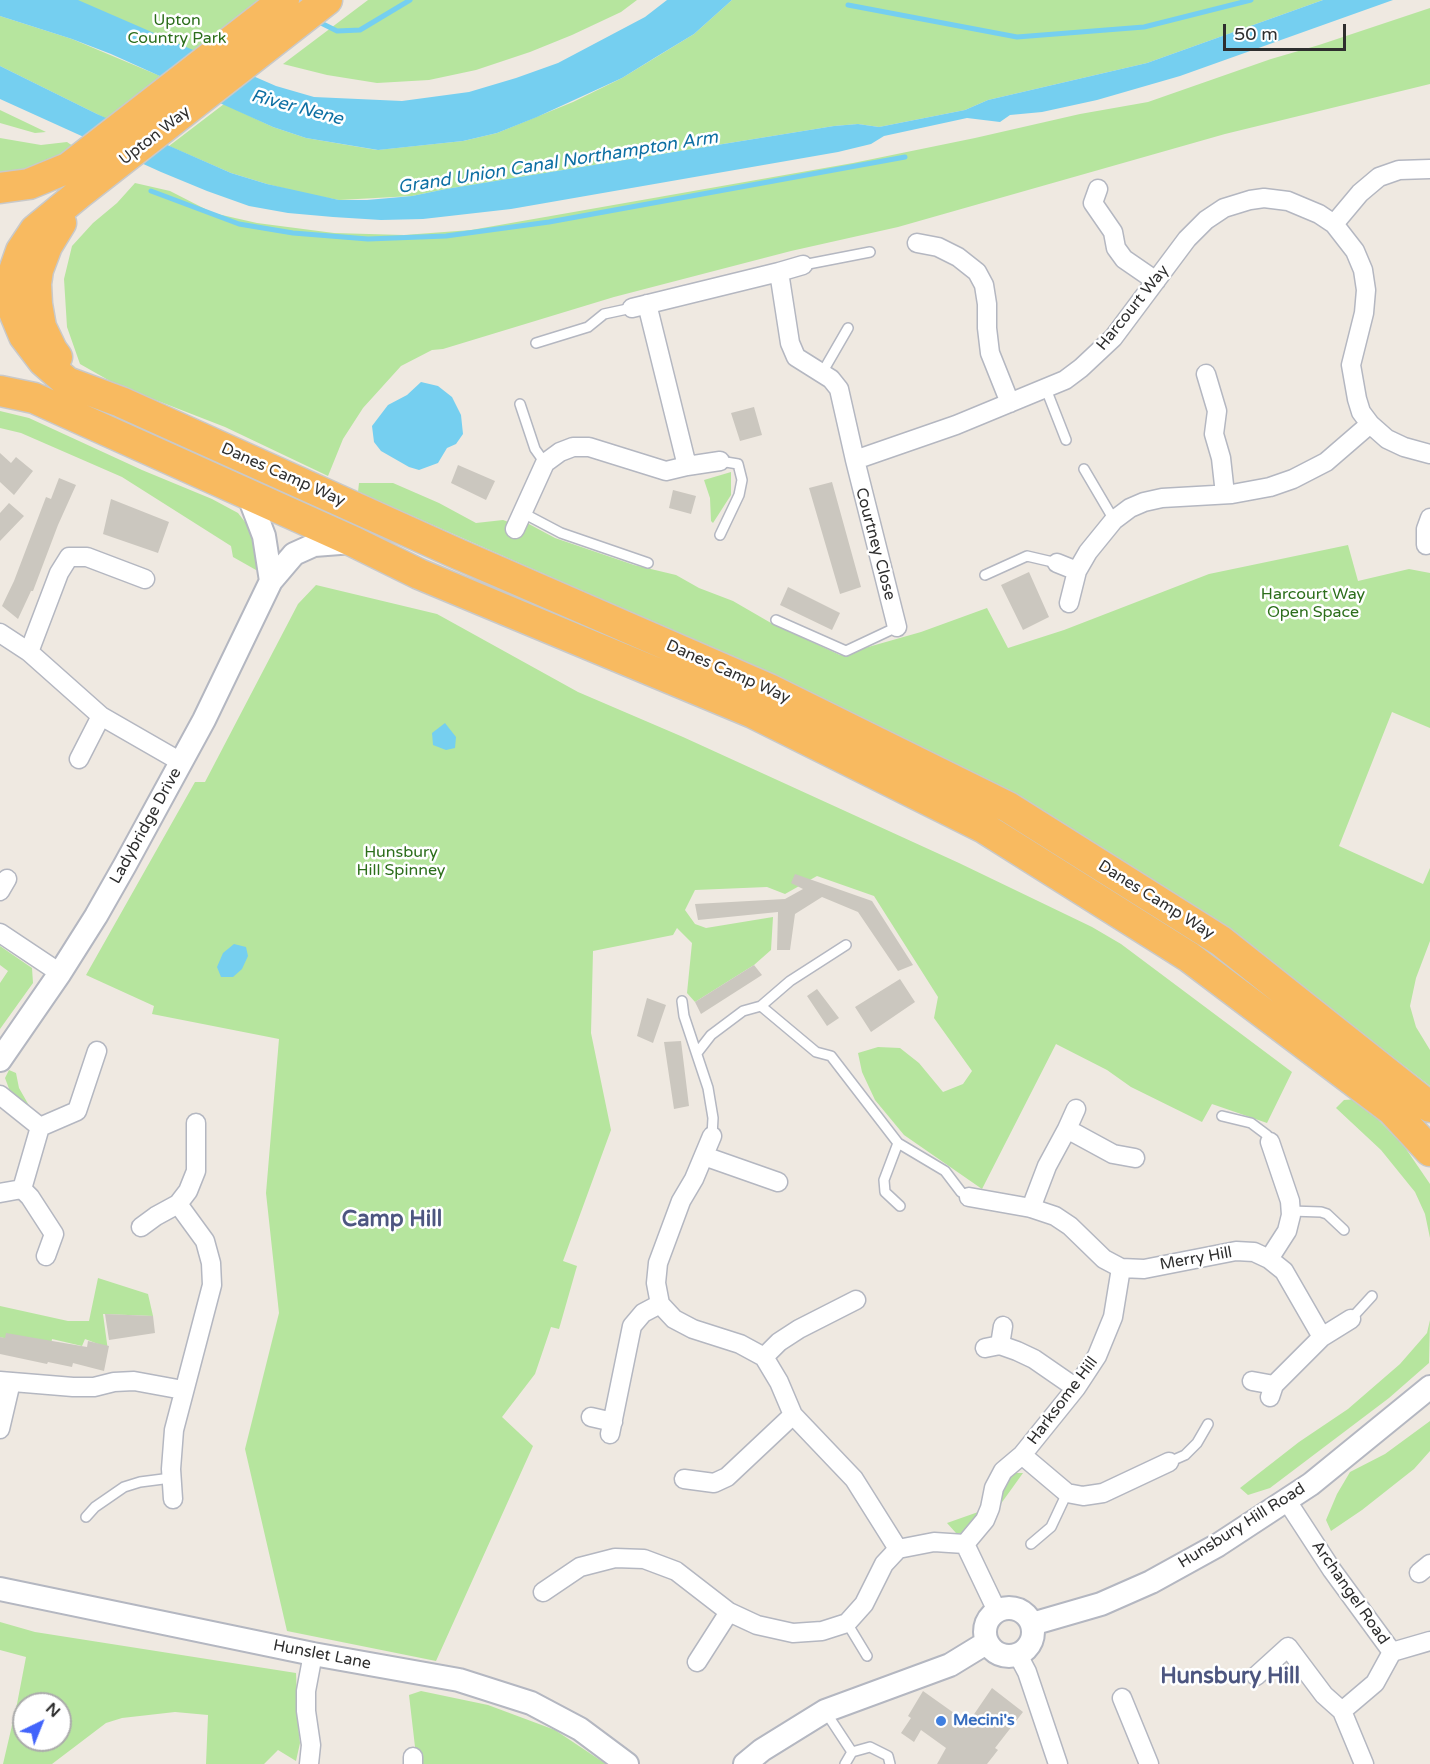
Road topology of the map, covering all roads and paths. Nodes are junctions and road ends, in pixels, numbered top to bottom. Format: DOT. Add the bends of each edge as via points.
graph roads {
  1 [pos="284,0"];
  2 [pos="327,0"];
  3 [pos="1430,169"];
  4 [pos="74,180"];
  5 [pos="0,188"];
  6 [pos="1098,189"];
  7 [pos="1334,224"];
  8 [pos="917,243"];
  9 [pos="870,252"];
  10 [pos="803,265"];
  11 [pos="779,272"];
  12 [pos="1156,281"];
  13 [pos="3,291"];
  14 [pos="639,306"];
  15 [pos="848,328"];
  16 [pos="536,344"];
  17 [pos="822,373"];
  18 [pos="1206,374"];
  19 [pos="1046,389"];
  20 [pos="92,390"];
  21 [pos="0,392"];
  22 [pos="520,404"];
  23 [pos="1010,404"];
  24 [pos="1370,424"];
  25 [pos="1066,440"];
  26 [pos="1430,454"];
  27 [pos="855,460"];
  28 [pos="720,461"];
  29 [pos="545,463"];
  30 [pos="687,466"];
  31 [pos="1084,469"];
  32 [pos="248,494"];
  33 [pos="1225,494"];
  34 [pos="1430,518"];
  35 [pos="1114,520"];
  36 [pos="519,521"];
  37 [pos="720,535"];
  38 [pos="354,542"];
  39 [pos="1426,545"];
  40 [pos="648,563"];
  41 [pos="1057,563"];
  42 [pos="1077,571"];
  43 [pos="985,575"];
  44 [pos="145,579"];
  45 [pos="271,581"];
  46 [pos="1069,603"];
  47 [pos="776,620"];
  48 [pos="897,627"];
  49 [pos="0,633"];
  50 [pos="29,652"];
  51 [pos="101,716"];
  52 [pos="79,759"];
  53 [pos="181,762"];
  54 [pos="0,933"];
  55 [pos="846,945"];
  56 [pos="60,973"];
  57 [pos="682,1001"];
  58 [pos="761,1006"];
  59 [pos="97,1051"];
  60 [pos="697,1053"];
  61 [pos="0,1059"];
  62 [pos="0,1095"];
  63 [pos="1430,1107"];
  64 [pos="1076,1109"];
  65 [pos="1222,1116"];
  66 [pos="196,1123"];
  67 [pos="40,1127"];
  68 [pos="1067,1129"];
  69 [pos="712,1136"];
  70 [pos="1270,1142"];
  71 [pos="898,1143"];
  72 [pos="1430,1151"];
  73 [pos="704,1156"];
  74 [pos="1135,1158"];
  75 [pos="778,1182"];
  76 [pos="22,1190"];
  77 [pos="0,1193"];
  78 [pos="969,1197"];
  79 [pos="178,1204"];
  80 [pos="900,1206"];
  81 [pos="1031,1208"];
  82 [pos="1291,1211"];
  83 [pos="141,1227"];
  84 [pos="1344,1230"];
  85 [pos="46,1256"];
  86 [pos="1269,1259"];
  87 [pos="1121,1268"];
  88 [pos="1372,1296"];
  89 [pos="856,1300"];
  90 [pos="660,1304"];
  91 [pos="1351,1319"];
  92 [pos="1003,1326"];
  93 [pos="1322,1337"];
  94 [pos="764,1357"];
  95 [pos="1252,1381"];
  96 [pos="6,1382"];
  97 [pos="1430,1387"];
  98 [pos="1076,1388"];
  99 [pos="183,1390"];
  100 [pos="793,1415"];
  101 [pos="591,1417"];
  102 [pos="1208,1424"];
  103 [pos="0,1429"];
  104 [pos="1022,1455"];
  105 [pos="1169,1462"];
  106 [pos="171,1478"];
  107 [pos="684,1479"];
  108 [pos="1067,1493"];
  109 [pos="173,1499"];
  110 [pos="1287,1501"];
  111 [pos="86,1517"];
  112 [pos="965,1544"];
  113 [pos="1031,1544"];
  114 [pos="898,1550"];
  115 [pos="0,1589"];
  116 [pos="543,1592"];
  117 [pos="997,1611"];
  118 [pos="729,1612"];
  119 [pos="847,1623"];
  120 [pos="1032,1624"];
  121 [pos="1430,1641"];
  122 [pos="986,1643"];
  123 [pos="1392,1652"];
  124 [pos="313,1654"];
  125 [pos="1018,1655"];
  126 [pos="867,1656"];
  127 [pos="697,1662"];
  128 [pos="1256,1676"];
  129 [pos="1122,1698"];
  130 [pos="825,1711"];
  131 [pos="1342,1711"];
  132 [pos="852,1752"];
  133 [pos="309,1764"];
  134 [pos="627,1764"];
  135 [pos="745,1764"];
  136 [pos="845,1764"];
  137 [pos="890,1764"];
  138 [pos="1058,1764"];
  139 [pos="1149,1764"];
  140 [pos="1364,1764"];
  1 -- 4 [label="highway, Upton Way"];
  2 -- 4 [label="highway, Upton Way" via="104,176"];
  3 -- 7 [label="street" via="1399,170 1379,177"];
  4 -- 5 [label="highway, Upton Way"];
  4 -- 13 [label="highway, Upton Way" via="21,251"];
  4 -- 20 [label="highway" via="38,270 37,304 51,350"];
  6 -- 12 [label="street" via="1093,203 1113,232 1116,248 1124,259"];
  7 -- 12 [label="street, Harcourt Way" via="1288,201 1264,198 1235,203 1216,212 1196,229"];
  7 -- 24 [label="street, Harcourt Way" via="1355,251 1363,270 1364,313 1351,365 1361,412"];
  8 -- 23 [label="street" via="938,247 977,272 984,285 990,353"];
  9 -- 10 [label="lane"];
  10 -- 11 [label="street"];
  11 -- 14 [label="street"];
  11 -- 17 [label="street" via="792,349 796,357"];
  12 -- 19 [label="street, Harcourt Way" via="1113,338 1082,368"];
  13 -- 20 [label="highway, Danes Camp Way" via="24,336 43,361 67,382"];
  14 -- 16 [label="lane" via="604,314 588,327"];
  14 -- 30 [label="street"];
  15 -- 17 [label="lane"];
  17 -- 27 [label="street" via="839,389"];
  18 -- 33 [label="street" via="1216,411 1214,434"];
  19 -- 23 [label="street, Harcourt Way"];
  19 -- 25 [label="lane"];
  20 -- 63 [label="highway, Danes Camp Way" via="769,689 1008,807 1221,941"];
  21 -- 32 [label="highway, Danes Camp Way" via="34,399"];
  22 -- 29 [label="lane" via="535,449"];
  23 -- 27 [label="street, Harcourt Way"];
  24 -- 26 [label="street, Harcourt Way" via="1388,439"];
  24 -- 33 [label="street" via="1326,462 1293,479"];
  27 -- 48 [label="street, Courtney Close"];
  28 -- 30 [label="street"];
  28 -- 37 [label="lane" via="738,464 741,480 739,495"];
  29 -- 30 [label="street" via="573,447 589,447 666,471"];
  29 -- 36 [label="street"];
  31 -- 35 [label="lane"];
  32 -- 38 [label="highway, Danes Camp Way"];
  32 -- 45 [label="street" via="264,536"];
  33 -- 35 [label="street" via="1144,502"];
  34 -- 39 [label="street"];
  35 -- 42 [label="street"];
  36 -- 40 [label="lane"];
  38 -- 45 [label="street, Ladybridge Drive" via="314,545 294,554"];
  38 -- 72 [label="highway, Danes Camp Way" via="419,574 753,713 984,828 1189,957 1392,1110"];
  41 -- 42 [label="street"];
  41 -- 43 [label="lane" via="1027,556"];
  42 -- 46 [label="street"];
  44 -- 50 [label="street" via="87,557 69,557 59,573"];
  45 -- 53 [label="street, Ladybridge Drive"];
  47 -- 48 [label="lane" via="846,651"];
  49 -- 50 [label="street"];
  50 -- 51 [label="street"];
  51 -- 52 [label="street"];
  51 -- 53 [label="street"];
  53 -- 56 [label="street, Ladybridge Drive"];
  54 -- 56 [label="street"];
  55 -- 58 [label="lane" via="790,981"];
  56 -- 61 [label="street, Ladybridge Drive"];
  57 -- 60 [label="lane"];
  58 -- 60 [label="lane" via="743,1011 711,1035"];
  58 -- 71 [label="lane" via="816,1052 831,1056"];
  59 -- 67 [label="street" via="77,1111"];
  60 -- 69 [label="lane" via="708,1088"];
  62 -- 67 [label="street"];
  64 -- 68 [label="street"];
  65 -- 70 [label="lane" via="1251,1123"];
  66 -- 79 [label="street" via="196,1171"];
  67 -- 76 [label="street"];
  68 -- 74 [label="street" via="1113,1154"];
  68 -- 81 [label="street"];
  69 -- 73 [label="street"];
  70 -- 82 [label="street"];
  71 -- 78 [label="lane" via="945,1171"];
  71 -- 80 [label="lane" via="884,1180 885,1192"];
  73 -- 75 [label="street"];
  73 -- 90 [label="street" via="681,1201 658,1263"];
  76 -- 77 [label="street"];
  76 -- 85 [label="street" via="54,1234"];
  78 -- 81 [label="street"];
  79 -- 83 [label="street"];
  79 -- 99 [label="street" via="206,1241 212,1285"];
  81 -- 87 [label="street" via="1055,1216 1104,1259"];
  82 -- 84 [label="lane" via="1327,1214"];
  82 -- 86 [label="street" via="1287,1231"];
  86 -- 87 [label="street, Merry Hill" via="1254,1252 1236,1251 1144,1269"];
  86 -- 93 [label="street" via="1284,1271"];
  87 -- 98 [label="street, Harksome Hill" via="1106,1337"];
  88 -- 91 [label="lane"];
  89 -- 94 [label="street" via="799,1329"];
  90 -- 94 [label="street" via="693,1329 740,1344"];
  90 -- 101 [label="street" via="632,1326 612,1428"];
  91 -- 93 [label="street"];
  92 -- 98 [label="street" via="992,1346 1034,1359"];
  93 -- 95 [label="street" via="1272,1391"];
  94 -- 100 [label="street"];
  96 -- 99 [label="street" via="94,1387 134,1381"];
  96 -- 103 [label="street"];
  97 -- 110 [label="street, Hunsbury Hill Road"];
  98 -- 104 [label="street, Harksome Hill"];
  99 -- 106 [label="street" via="174,1430"];
  100 -- 107 [label="street" via="727,1477 714,1483"];
  100 -- 114 [label="street" via="854,1479"];
  102 -- 105 [label="lane" via="1185,1455"];
  104 -- 108 [label="street"];
  104 -- 112 [label="street, Harksome Hill" via="998,1478 985,1520"];
  105 -- 108 [label="street" via="1103,1493"];
  106 -- 109 [label="street"];
  106 -- 111 [label="lane" via="124,1487"];
  108 -- 113 [label="lane" via="1051,1527"];
  110 -- 120 [label="street, Hunsbury Hill Road" via="1151,1582 1101,1604"];
  110 -- 123 [label="street, Archangel Road"];
  112 -- 114 [label="street" via="934,1542"];
  112 -- 117 [label="street"];
  114 -- 119 [label="street" via="884,1564 864,1604"];
  115 -- 124 [label="street, Hunslet Lane"];
  116 -- 118 [label="street" via="580,1567 615,1558 644,1559 676,1570"];
  117 -- 120 [label="street" via="1014,1608 1022,1611"];
  117 -- 122 [label="street" via="984,1627"];
  118 -- 119 [label="street" via="757,1625 793,1633 822,1631"];
  118 -- 127 [label="street"];
  119 -- 126 [label="lane"];
  120 -- 125 [label="street" via="1032,1640"];
  121 -- 123 [label="street, Archangel Road"];
  122 -- 125 [label="street" via="1002,1656"];
  122 -- 130 [label="street" via="950,1665"];
  123 -- 131 [label="street" via="1375,1683"];
  124 -- 133 [label="street" via="306,1691"];
  124 -- 134 [label="street, Hunslet Lane" via="459,1680 531,1703 580,1728"];
  125 -- 138 [label="street"];
  128 -- 131 [label="street" via="1288,1647 1324,1695"];
  129 -- 139 [label="street"];
  130 -- 132 [label="lane"];
  130 -- 135 [label="street"];
  131 -- 140 [label="street"];
  132 -- 136 [label="lane"];
  132 -- 137 [label="lane" via="870,1747 888,1756"];
}
